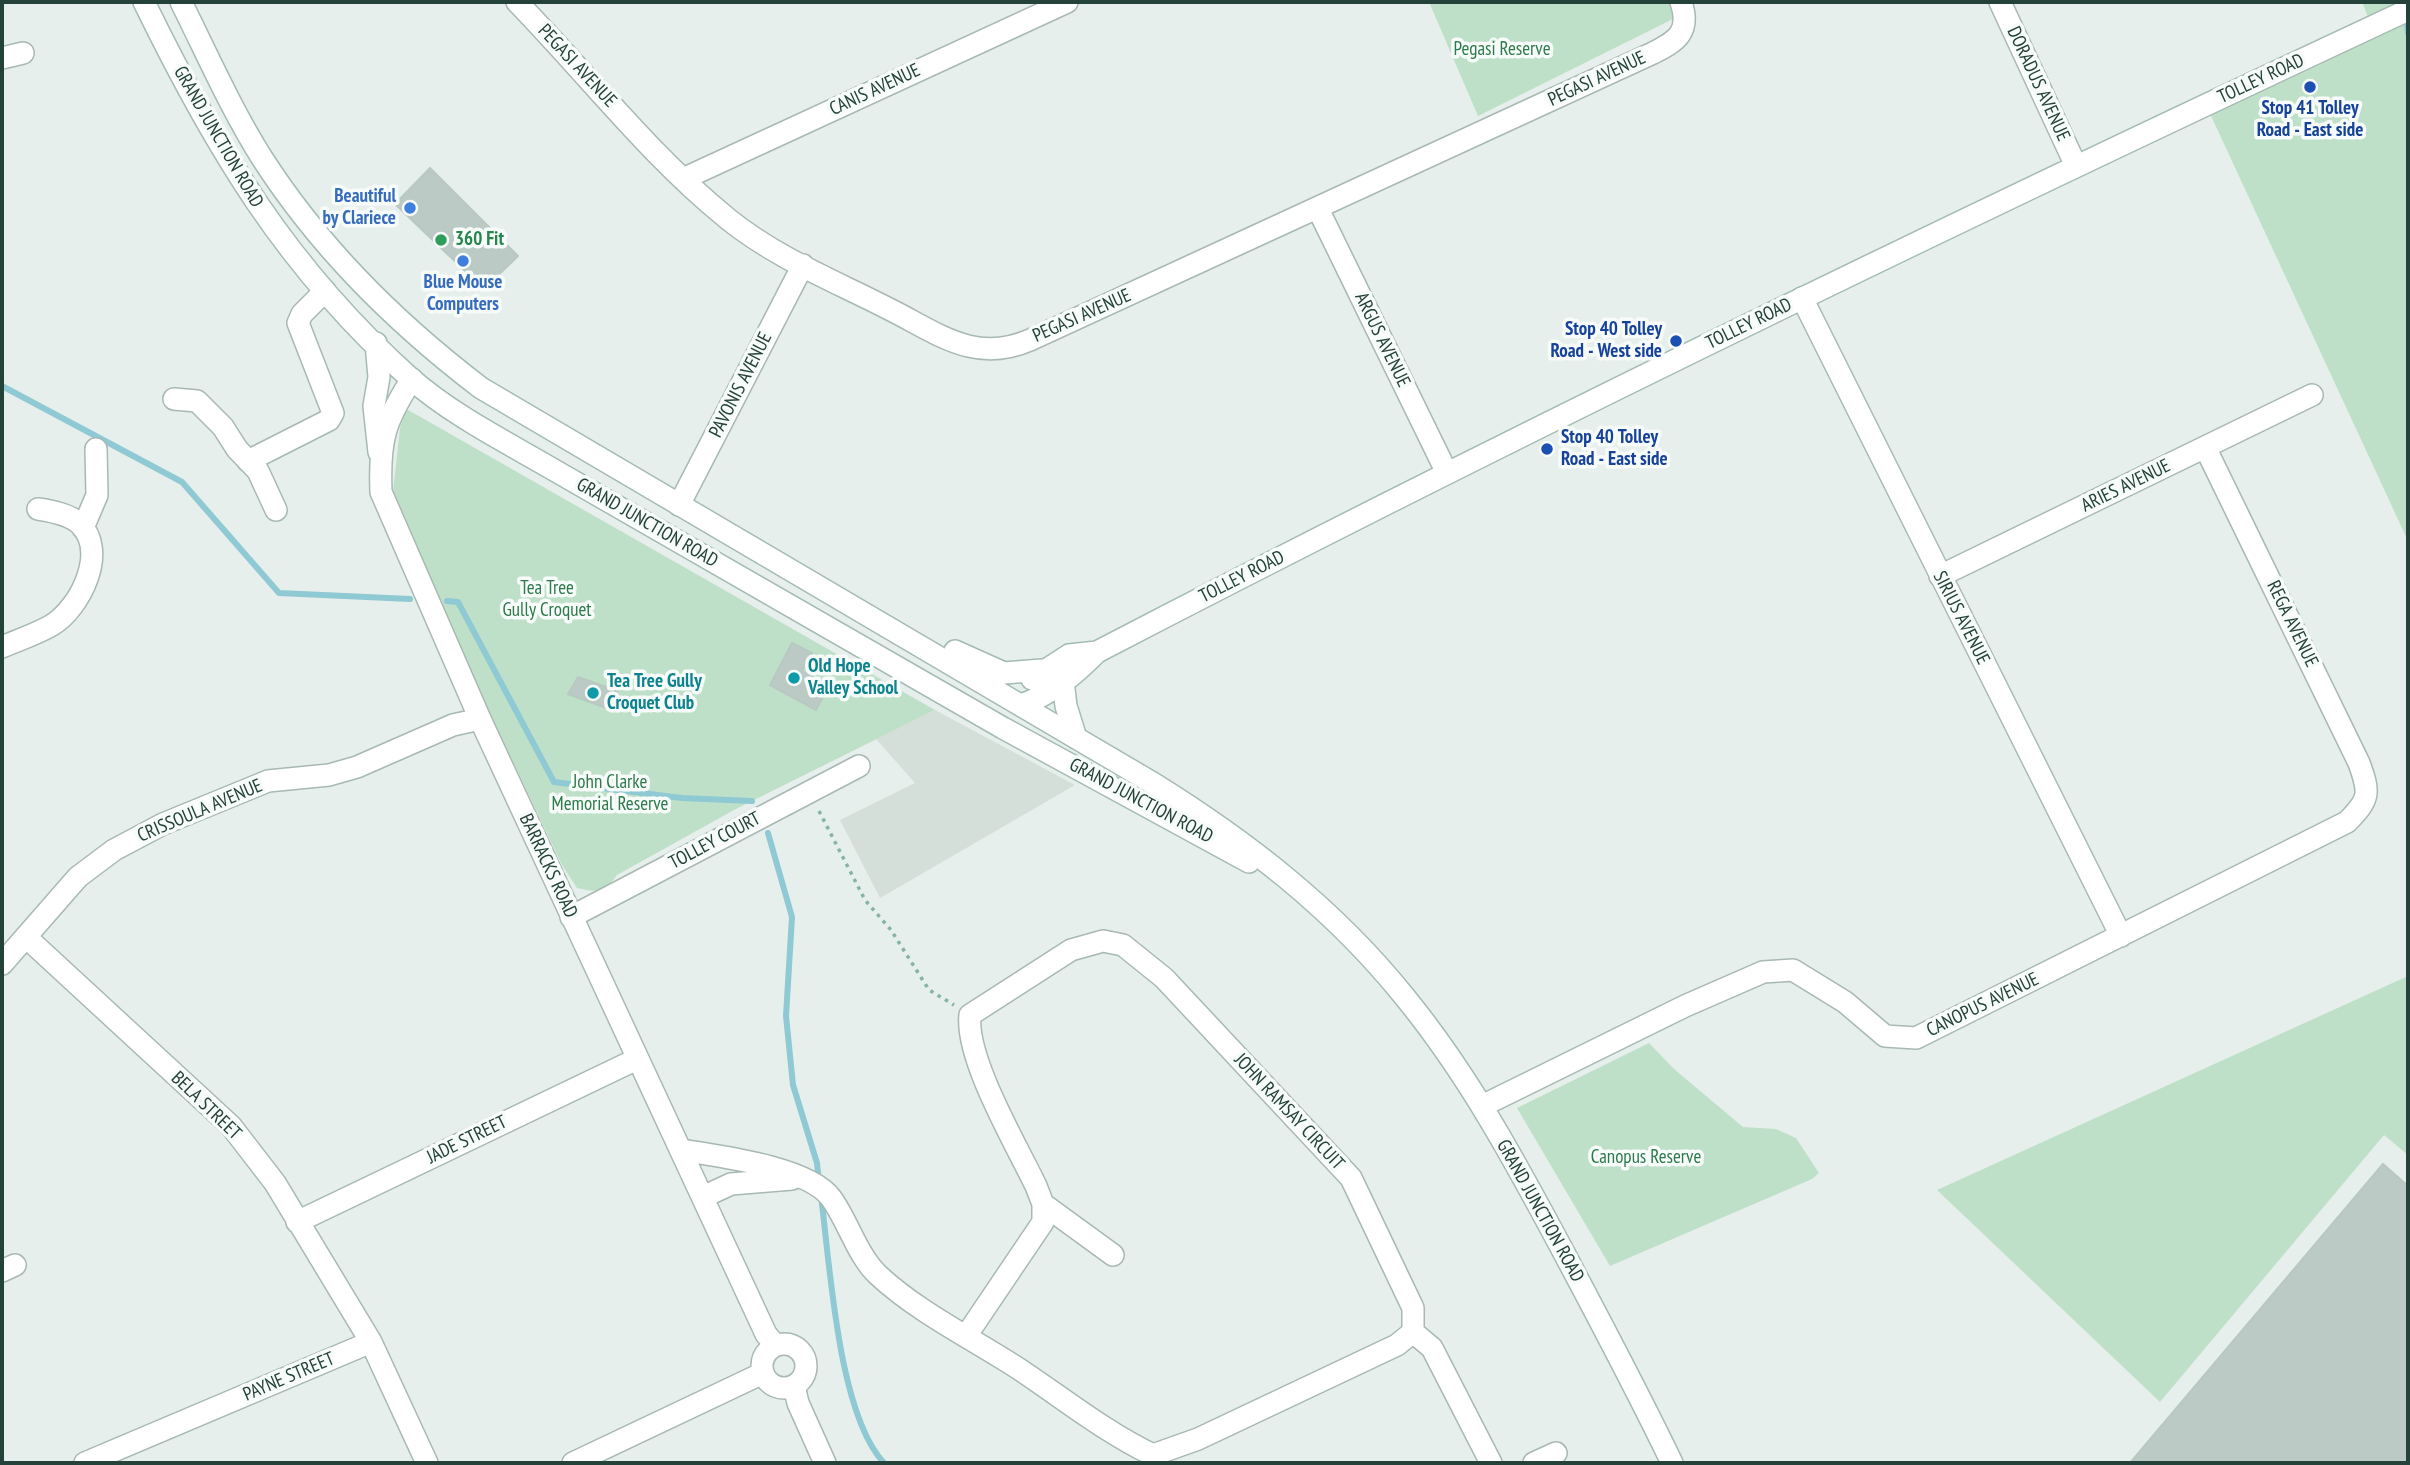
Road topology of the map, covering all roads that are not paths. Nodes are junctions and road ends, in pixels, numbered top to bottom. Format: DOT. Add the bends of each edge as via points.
graph roads {
  1 [pos="144,2"];
  2 [pos="181,2"];
  3 [pos="519,2"];
  4 [pos="1067,2"];
  5 [pos="1681,2"];
  6 [pos="2000,2"];
  7 [pos="2400,14"];
  8 [pos="23,53"];
  9 [pos="2,58"];
  10 [pos="2076,166"];
  11 [pos="683,179"];
  12 [pos="1318,209"];
  13 [pos="803,265"];
  14 [pos="325,291"];
  15 [pos="1802,298"];
  16 [pos="376,343"];
  17 [pos="433,352"];
  18 [pos="412,379"];
  19 [pos="2312,394"];
  20 [pos="174,399"];
  21 [pos="2205,447"];
  22 [pos="96,449"];
  23 [pos="379,452"];
  24 [pos="248,461"];
  25 [pos="1446,471"];
  26 [pos="679,505"];
  27 [pos="38,509"];
  28 [pos="276,510"];
  29 [pos="83,528"];
  30 [pos="666,533"];
  31 [pos="1940,576"];
  32 [pos="828,591"];
  33 [pos="2,647"];
  34 [pos="1097,652"];
  35 [pos="1042,670"];
  36 [pos="1063,681"];
  37 [pos="1020,705"];
  38 [pos="480,719"];
  39 [pos="1003,728"];
  40 [pos="1076,738"];
  41 [pos="859,766"];
  42 [pos="2365,803"];
  43 [pos="1294,886"];
  44 [pos="571,917"];
  45 [pos="2121,936"];
  46 [pos="26,937"];
  47 [pos="2,964"];
  48 [pos="637,1059"];
  49 [pos="1482,1106"];
  50 [pos="681,1150"];
  51 [pos="804,1180"];
  52 [pos="703,1197"];
  53 [pos="1042,1204"];
  54 [pos="297,1222"];
  55 [pos="1113,1255"];
  56 [pos="1413,1332"];
  57 [pos="966,1336"];
  58 [pos="371,1342"];
  59 [pos="775,1346"];
  60 [pos="763,1373"];
  61 [pos="794,1386"];
  62 [pos="1556,1453"];
  63 [pos="1155,1459"];
  64 [pos="98,1461"];
  65 [pos="427,1463"];
  66 [pos="573,1463"];
  67 [pos="825,1463"];
  68 [pos="1491,1463"];
  69 [pos="1534,1463"];
  70 [pos="1672,1463"];
  1 -- 14 [label="street, GRAND JUNCTION ROAD" via="234,172"];
  2 -- 17 [label="street, GRAND JUNCTION ROAD" via="260,156 288,196 347,268"];
  3 -- 11 [label="street, PEGASI AVENUE"];
  4 -- 11 [label="street, CANIS AVENUE"];
  5 -- 12 [label="street, PEGASI AVENUE" via="1684,27 1675,42"];
  6 -- 10 [label="street, DORADUS AVENUE"];
  7 -- 10 [label="street, TOLLEY ROAD"];
  8 -- 9 [label="street"];
  10 -- 15 [label="street, TOLLEY ROAD"];
  11 -- 13 [label="street, PEGASI AVENUE" via="729,220"];
  12 -- 13 [label="street, PEGASI AVENUE" via="1030,340 993,351 957,343"];
  12 -- 25 [label="street, ARGUS AVENUE"];
  13 -- 26 [label="street, PAVONIS AVENUE"];
  14 -- 16 [label="street, GRAND JUNCTION ROAD"];
  14 -- 24 [label="street" via="298,323 333,413 329,420"];
  15 -- 25 [label="street, TOLLEY ROAD"];
  15 -- 31 [label="street, SIRIUS AVENUE"];
  16 -- 18 [label="street, GRAND JUNCTION ROAD"];
  16 -- 23 [label="street" via="379,377 374,406"];
  17 -- 18 [label="street, BARRACKS ROAD"];
  17 -- 26 [label="street, GRAND JUNCTION ROAD" via="481,388"];
  18 -- 23 [label="street, BARRACKS ROAD" via="388,418"];
  18 -- 30 [label="street, GRAND JUNCTION ROAD" via="484,429"];
  19 -- 21 [label="street, ARIES AVENUE"];
  20 -- 24 [label="street" via="197,401"];
  21 -- 31 [label="street, ARIES AVENUE"];
  21 -- 42 [label="street, REGA AVENUE" via="2360,763 2367,786"];
  22 -- 29 [label="street" via="97,495"];
  23 -- 38 [label="street, BARRACKS ROAD" via="380,492"];
  24 -- 28 [label="street" via="258,471"];
  25 -- 34 [label="street, TOLLEY ROAD"];
  26 -- 30 [label="street, PAVONIS AVENUE"];
  26 -- 32 [label="street, GRAND JUNCTION ROAD"];
  27 -- 29 [label="street" via="77,521"];
  29 -- 33 [label="street" via="91,557 89,580 78,597 54,625"];
  30 -- 39 [label="street, GRAND JUNCTION ROAD"];
  31 -- 45 [label="street, SIRIUS AVENUE"];
  32 -- 35 [label="street" via="856,596 993,671"];
  32 -- 37 [label="street, GRAND JUNCTION ROAD"];
  34 -- 35 [label="street, TOLLEY ROAD" via="1069,655"];
  34 -- 36 [label="street, TOLLEY ROAD"];
  35 -- 37 [label="street, TOLLEY ROAD" via="1021,691"];
  36 -- 37 [label="street, TOLLEY ROAD" via="1041,698"];
  36 -- 40 [label="street"];
  37 -- 39 [label="street"];
  37 -- 40 [label="street, GRAND JUNCTION ROAD"];
  38 -- 44 [label="street, BARRACKS ROAD"];
  38 -- 46 [label="street, CRISSOULA AVENUE" via="453,725 357,767 329,775 268,781 163,824 114,850 78,877"];
  39 -- 43 [label="street, GRAND JUNCTION ROAD"];
  40 -- 43 [label="street, GRAND JUNCTION ROAD" via="1226,829"];
  41 -- 44 [label="street, TOLLEY COURT"];
  42 -- 45 [label="street, CANOPUS AVENUE" via="2347,822"];
  43 -- 49 [label="street, GRAND JUNCTION ROAD" via="1348,934 1403,995"];
  44 -- 48 [label="street, BARRACKS ROAD"];
  45 -- 49 [label="street, CANOPUS AVENUE" via="1916,1038 1885,1036 1845,1002 1793,970 1763,972"];
  46 -- 47 [label="street, CRISSOULA AVENUE"];
  46 -- 54 [label="street, BELA STREET" via="230,1126 275,1183"];
  48 -- 50 [label="street, BARRACKS ROAD"];
  48 -- 54 [label="street, JADE STREET"];
  49 -- 70 [label="street, GRAND JUNCTION ROAD" via="1567,1258"];
  50 -- 51 [label="street" via="767,1166"];
  50 -- 52 [label="street, BARRACKS ROAD"];
  51 -- 52 [label="street" via="731,1184"];
  51 -- 57 [label="street" via="830,1195 876,1273"];
  52 -- 59 [label="street, BARRACKS ROAD"];
  53 -- 55 [label="street"];
  53 -- 56 [label="street, JOHN RAMSAY CIRCUIT" via="980,1067 968,1030 970,1015 1071,950 1103,941 1123,945 1164,978 1351,1178 1413,1308"];
  53 -- 57 [label="street" via="1043,1222"];
  54 -- 58 [label="street, BELA STREET"];
  56 -- 63 [label="street" via="1397,1345"];
  56 -- 68 [label="street" via="1432,1348"];
  57 -- 63 [label="street"];
  58 -- 64 [label="street, PAYNE STREET"];
  58 -- 65 [label="street"];
  59 -- 60 [label="street" via="764,1357"];
  59 -- 61 [label="street" via="792,1345 804,1356 805,1373"];
  60 -- 61 [label="street" via="779,1387"];
  60 -- 66 [label="street"];
  61 -- 67 [label="street"];
  62 -- 69 [label="street"];
}
